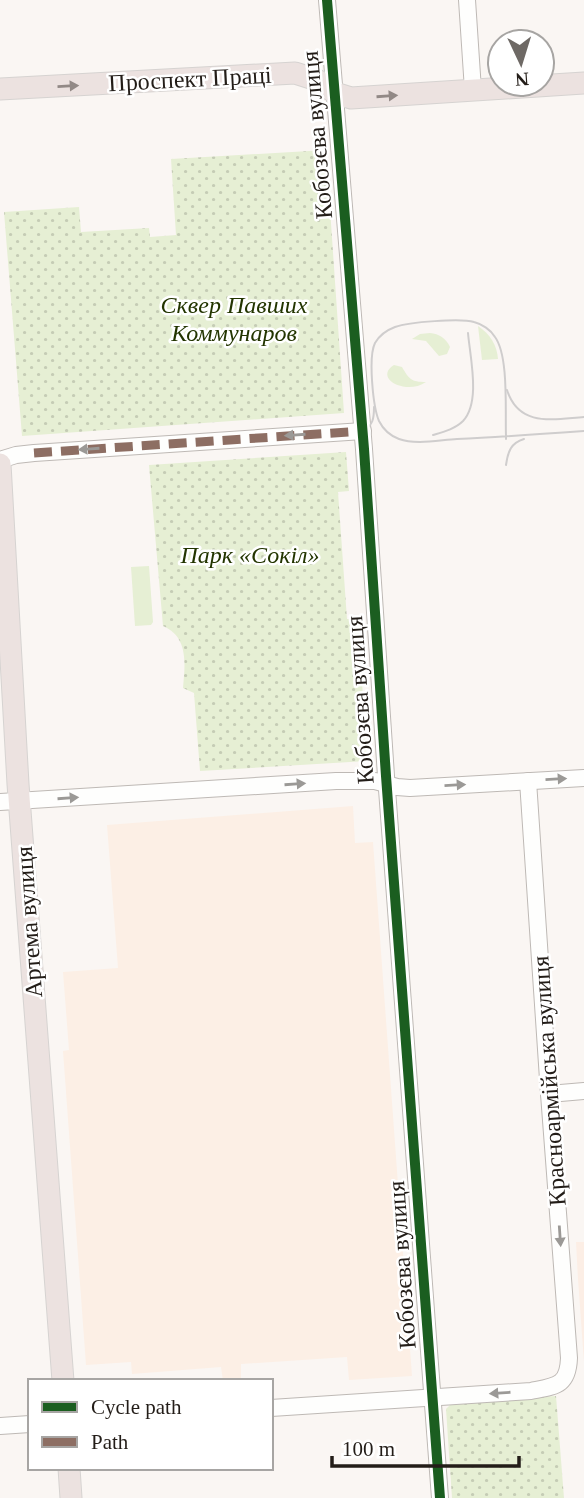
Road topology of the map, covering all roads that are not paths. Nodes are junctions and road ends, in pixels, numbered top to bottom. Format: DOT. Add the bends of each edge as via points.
graph roads {
  1 [pos="327,0"];
  2 [pos="467,0"];
  3 [pos="584,83"];
  4 [pos="0,89"];
  5 [pos="473,90"];
  6 [pos="335,93"];
  7 [pos="363,431"];
  8 [pos="0,462"];
  9 [pos="584,778"];
  10 [pos="528,781"];
  11 [pos="387,785"];
  12 [pos="10,802"];
  13 [pos="584,1091"];
  14 [pos="549,1094"];
  15 [pos="63,1379"];
  16 [pos="433,1397"];
  17 [pos="273,1408"];
  18 [pos="28,1424"];
  19 [pos="0,1426"];
  20 [pos="69,1470"];
  21 [pos="71,1498"];
  22 [pos="440,1498"];
  1 -- 6 [label="street, Кобозєва вулиця"];
  2 -- 5 [label="street"];
  3 -- 5 [label="main road, Проспект Праці"];
  4 -- 6 [label="main road, Проспект Праці, one-way" via="295,73 317,80"];
  6 -- 5 [label="main road, Проспект Праці, one-way" via="367,98"];
  6 -- 7 [label="street, Кобозєва вулиця"];
  7 -- 8 [label="street, one-way" via="34,453"];
  7 -- 11 [label="street, Кобозєва вулиця"];
  8 -- 12 [label="main road, Артема вулиця"];
  10 -- 9 [label="street, one-way"];
  11 -- 10 [label="street, one-way" via="410,788"];
  10 -- 14 [label="street, Красноармійська вулиця"];
  12 -- 11 [label="street, one-way" via="336,781"];
  11 -- 16 [label="street, Кобозєва вулиця"];
  12 -- 15 [label="main road, Артема вулиця"];
  13 -- 14 [label="street"];
  14 -- 16 [label="street, Красноармійська вулиця, one-way" via="568,1372 553,1386 531,1391"];
  16 -- 17 [label="street"];
  16 -- 22 [label="street, Кобозєва вулиця"];
  18 -- 19 [label="street"];
  20 -- 21 [label="main road"];
}
